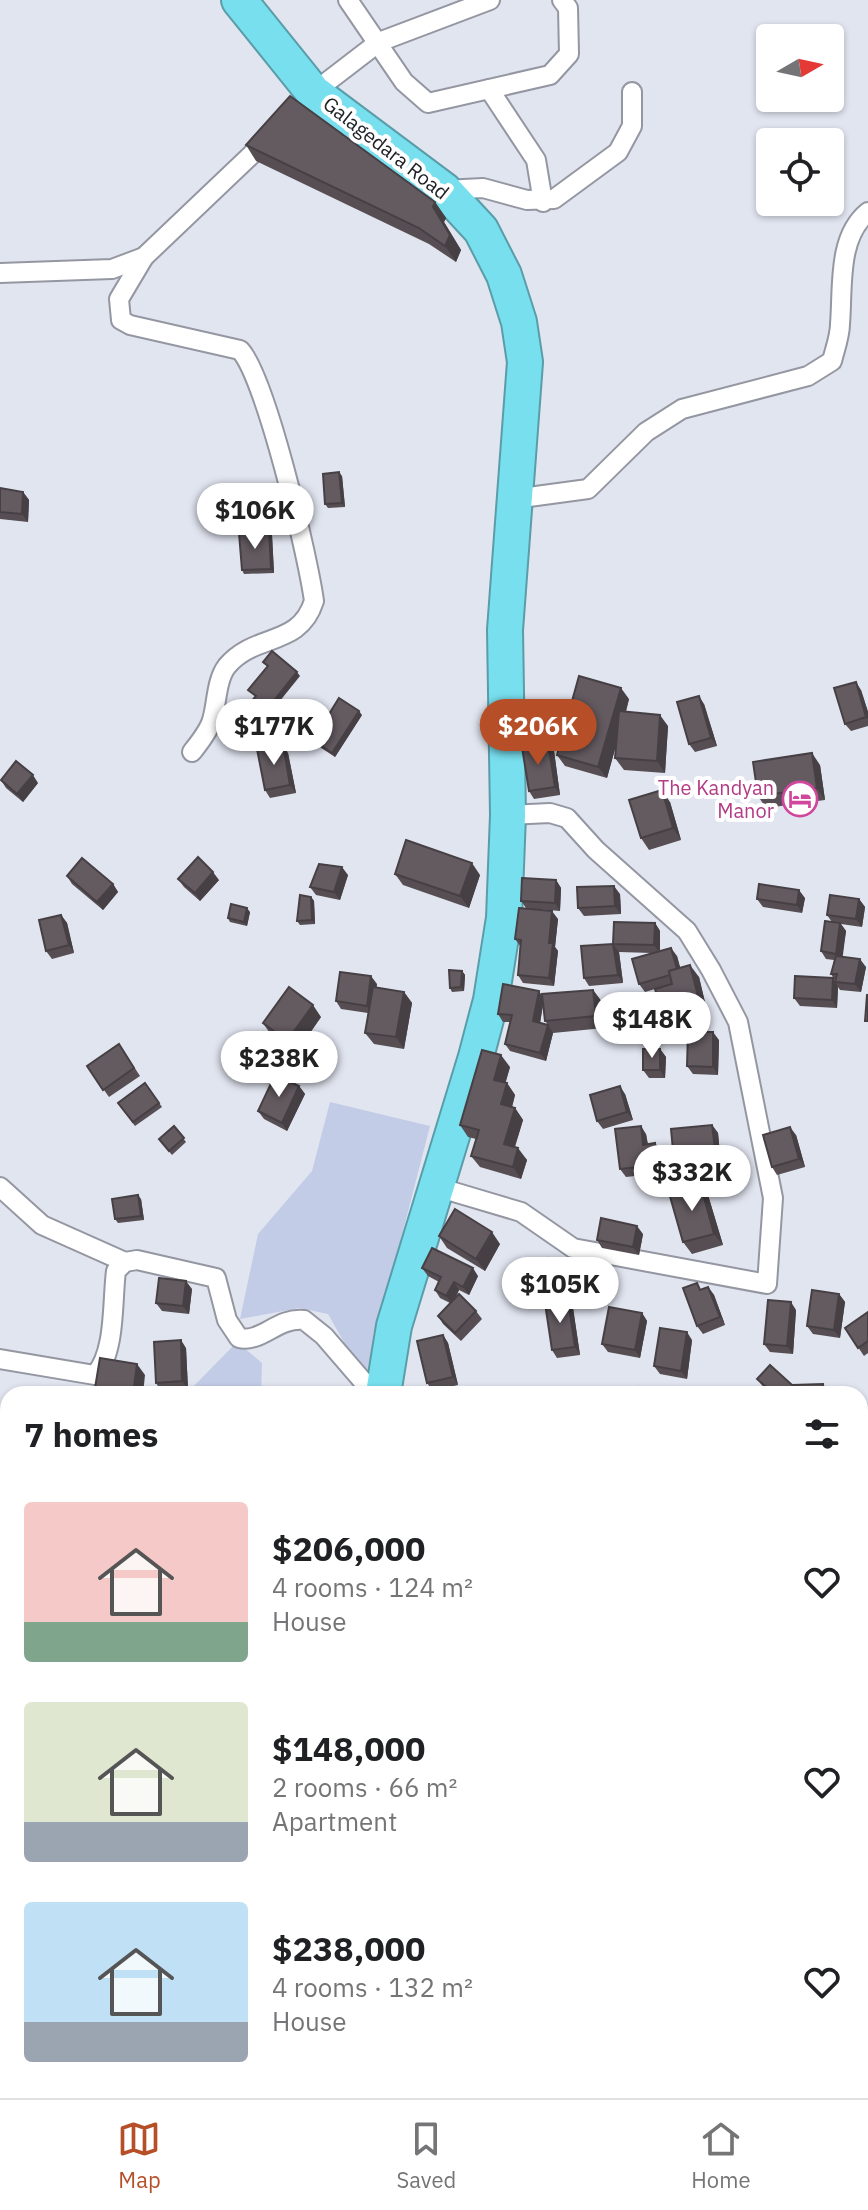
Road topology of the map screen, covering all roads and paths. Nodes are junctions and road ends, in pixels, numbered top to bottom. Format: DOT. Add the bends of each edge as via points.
graph roads {
  1 [pos="239,0"];
  2 [pos="348,0"];
  3 [pos="490,0"];
  4 [pos="562,0"];
  5 [pos="379,42"];
  6 [pos="489,89"];
  7 [pos="632,92"];
  8 [pos="295,111"];
  9 [pos="444,190"];
  10 [pos="543,202"];
  11 [pos="868,212"];
  12 [pos="144,257"];
  13 [pos="0,273"];
  14 [pos="514,499"];
  15 [pos="192,752"];
  16 [pos="508,815"];
  17 [pos="0,1187"];
  18 [pos="437,1187"];
  19 [pos="125,1262"];
  20 [pos="0,1359"];
  21 [pos="367,1386"];
  22 [pos="384,1386"];
  1 -- 8 [label="highway, Galagedara Road"];
  2 -- 5 [label="street"];
  3 -- 5 [label="street"];
  4 -- 6 [label="street" via="568,8 569,54 550,75"];
  5 -- 6 [label="street" via="404,82 428,103"];
  5 -- 8 [label="street"];
  6 -- 10 [label="street" via="536,160"];
  7 -- 10 [label="street" via="632,126 618,152"];
  8 -- 9 [label="highway, Galagedara Road"];
  8 -- 12 [label="street"];
  9 -- 10 [label="street" via="483,188"];
  9 -- 14 [label="highway, Galagedara Road" via="481,230 504,275 519,322 525,362"];
  11 -- 14 [label="street" via="856,221 841,270 840,328 832,361 808,376 682,409 646,432 588,489"];
  12 -- 13 [label="street" via="112,269"];
  12 -- 15 [label="street" via="119,299 121,320 240,350 248,358 265,403 314,601 299,629 248,648 225,668 212,722"];
  14 -- 16 [label="highway, Galagedara Road" via="505,630"];
  16 -- 18 [label="highway, Galagedara Road" via="504,918 491,1000"];
  16 -- 18 [label="street" via="550,813 567,818 687,931 711,970 738,1022 773,1198 767,1284 573,1248 521,1212"];
  17 -- 19 [label="street" via="42,1225"];
  18 -- 22 [label="highway, Galagedara Road" via="394,1326"];
  19 -- 20 [label="street" via="116,1271 109,1334 95,1375"];
  19 -- 21 [label="street" via="137,1260 216,1278 227,1320 239,1338 257,1337 282,1321 304,1320"];
}
